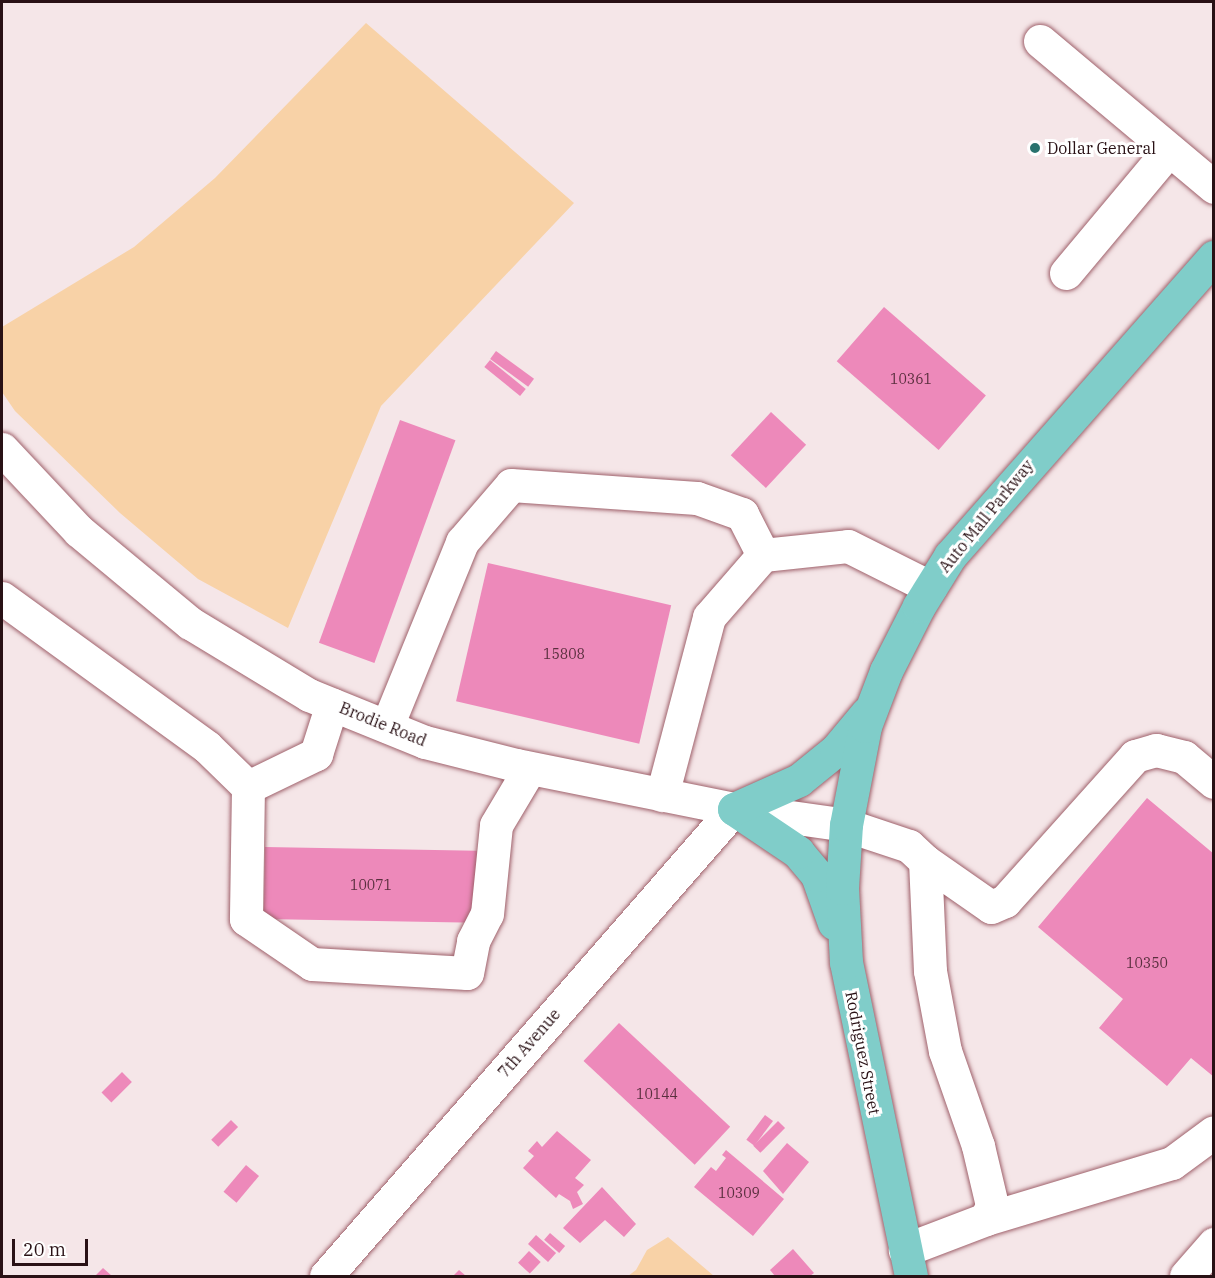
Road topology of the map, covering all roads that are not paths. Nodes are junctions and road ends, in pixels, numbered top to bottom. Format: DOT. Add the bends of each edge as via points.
graph roads {
  1 [pos="1040,41"];
  2 [pos="1169,150"];
  3 [pos="1214,187"];
  4 [pos="1214,257"];
  5 [pos="1066,273"];
  6 [pos="2,449"];
  7 [pos="763,555"];
  8 [pos="930,587"];
  9 [pos="2,598"];
  10 [pos="332,704"];
  11 [pos="872,708"];
  12 [pos="387,726"];
  13 [pos="530,768"];
  14 [pos="1214,782"];
  15 [pos="248,787"];
  16 [pos="662,795"];
  17 [pos="734,809"];
  18 [pos="846,825"];
  19 [pos="925,861"];
  20 [pos="846,962"];
  21 [pos="1214,1131"];
  22 [pos="986,1220"];
  23 [pos="1214,1245"];
  24 [pos="908,1263"];
  25 [pos="326,1276"];
  26 [pos="1186,1276"];
  1 -- 2 [label="street"];
  2 -- 3 [label="street"];
  2 -- 5 [label="street"];
  4 -- 8 [label="main road, Auto Mall Parkway" via="990,506"];
  6 -- 10 [label="street, Brodie Road" via="79,531 190,623 309,695"];
  7 -- 8 [label="street" via="848,546"];
  7 -- 12 [label="street" via="742,514 697,498 511,485 462,542"];
  7 -- 16 [label="street" via="709,617"];
  8 -- 11 [label="main road, Auto Mall Parkway" via="886,671"];
  9 -- 15 [label="street" via="207,747"];
  10 -- 12 [label="street, Brodie Road"];
  10 -- 15 [label="street" via="316,754"];
  11 -- 17 [label="main road" via="813,770"];
  11 -- 18 [label="main road, Auto Mall Parkway"];
  12 -- 13 [label="street, Brodie Road" via="425,742"];
  13 -- 15 [label="street" via="496,825 487,914 473,941 467,973 312,964 246,919"];
  13 -- 16 [label="street, Brodie Road"];
  14 -- 19 [label="street, Brodie Road" via="1185,757 1156,750 1135,756 1005,901 991,907"];
  16 -- 17 [label="street, Brodie Road"];
  17 -- 18 [label="street, Brodie Road"];
  17 -- 20 [label="main road" via="798,852 817,875"];
  17 -- 25 [label="street, 7th Avenue"];
  18 -- 19 [label="street, Brodie Road" via="909,846"];
  18 -- 20 [label="main road, Rodriguez Street" via="842,888"];
  19 -- 22 [label="street" via="930,971 945,1051 978,1146 992,1205"];
  20 -- 24 [label="main road, Rodriguez Street"];
  21 -- 22 [label="street" via="1172,1163"];
  22 -- 24 [label="street"];
  23 -- 26 [label="street"];
}
